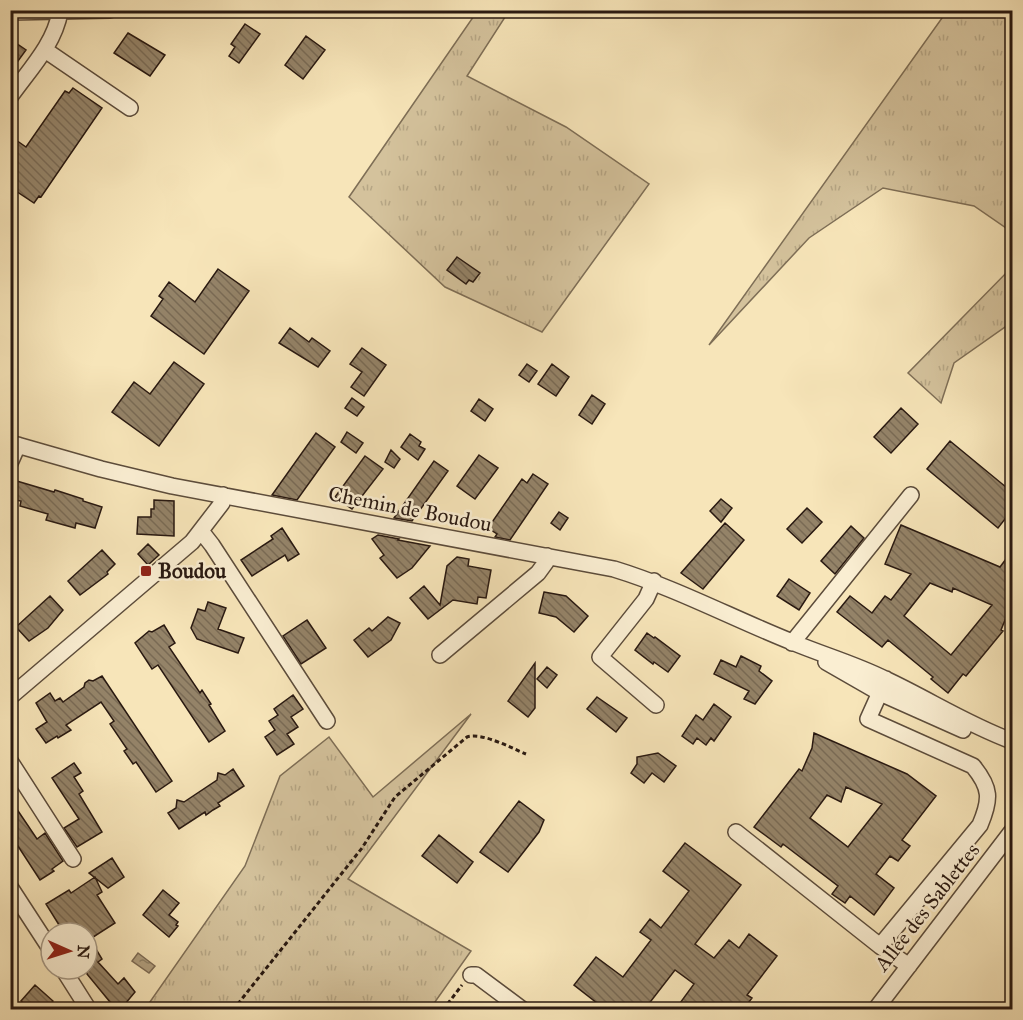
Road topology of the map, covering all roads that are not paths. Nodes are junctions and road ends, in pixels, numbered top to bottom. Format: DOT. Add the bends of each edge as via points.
graph roads {
  1 [pos="110,10"];
  2 [pos="67,11"];
  3 [pos="10,12"];
  4 [pos="45,50"];
  5 [pos="10,97"];
  6 [pos="130,108"];
  7 [pos="14,444"];
  8 [pos="10,463"];
  9 [pos="223,495"];
  10 [pos="911,495"];
  11 [pos="201,531"];
  12 [pos="547,556"];
  13 [pos="654,581"];
  14 [pos="792,643"];
  15 [pos="440,655"];
  16 [pos="883,686"];
  17 [pos="10,697"];
  18 [pos="656,705"];
  19 [pos="327,721"];
  20 [pos="1012,741"];
  21 [pos="1012,751"];
  22 [pos="10,761"];
  23 [pos="736,831"];
  24 [pos="1012,831"];
  25 [pos="73,859"];
  26 [pos="10,887"];
  27 [pos="39,932"];
  28 [pos="880,946"];
  29 [pos="909,966"];
  30 [pos="471,975"];
  31 [pos="71,981"];
  32 [pos="89,1010"];
  33 [pos="523,1010"];
  34 [pos="875,1010"];
  1 -- 2 [label="street"];
  2 -- 3 [label="street"];
  2 -- 4 [label="street"];
  4 -- 5 [label="street"];
  4 -- 6 [label="street"];
  7 -- 8 [label="street"];
  7 -- 9 [label="street, Chemin de Boudou" via="101,469"];
  9 -- 11 [label="street" via="222,503"];
  9 -- 12 [label="street, Chemin de Boudou"];
  10 -- 14 [label="street"];
  11 -- 17 [label="street"];
  11 -- 19 [label="street"];
  12 -- 13 [label="street, Chemin de Boudou"];
  12 -- 15 [label="street" via="538,573"];
  13 -- 14 [label="street, Chemin de Boudou"];
  13 -- 18 [label="street" via="646,599 600,657"];
  14 -- 16 [label="street, Chemin de Boudou"];
  16 -- 20 [label="street, Chemin de Boudou"];
  16 -- 21 [label="street, Chemin de Boudou"];
  16 -- 28 [label="street" via="868,719 973,766 984,779 988,795 980,825"];
  22 -- 25 [label="street"];
  23 -- 28 [label="street"];
  24 -- 29 [label="street, Allée des Sablettes"];
  26 -- 27 [label="street"];
  28 -- 29 [label="street"];
  29 -- 34 [label="street, Allée des Sablettes"];
  30 -- 33 [label="street"];
  31 -- 32 [label="street"];
}
